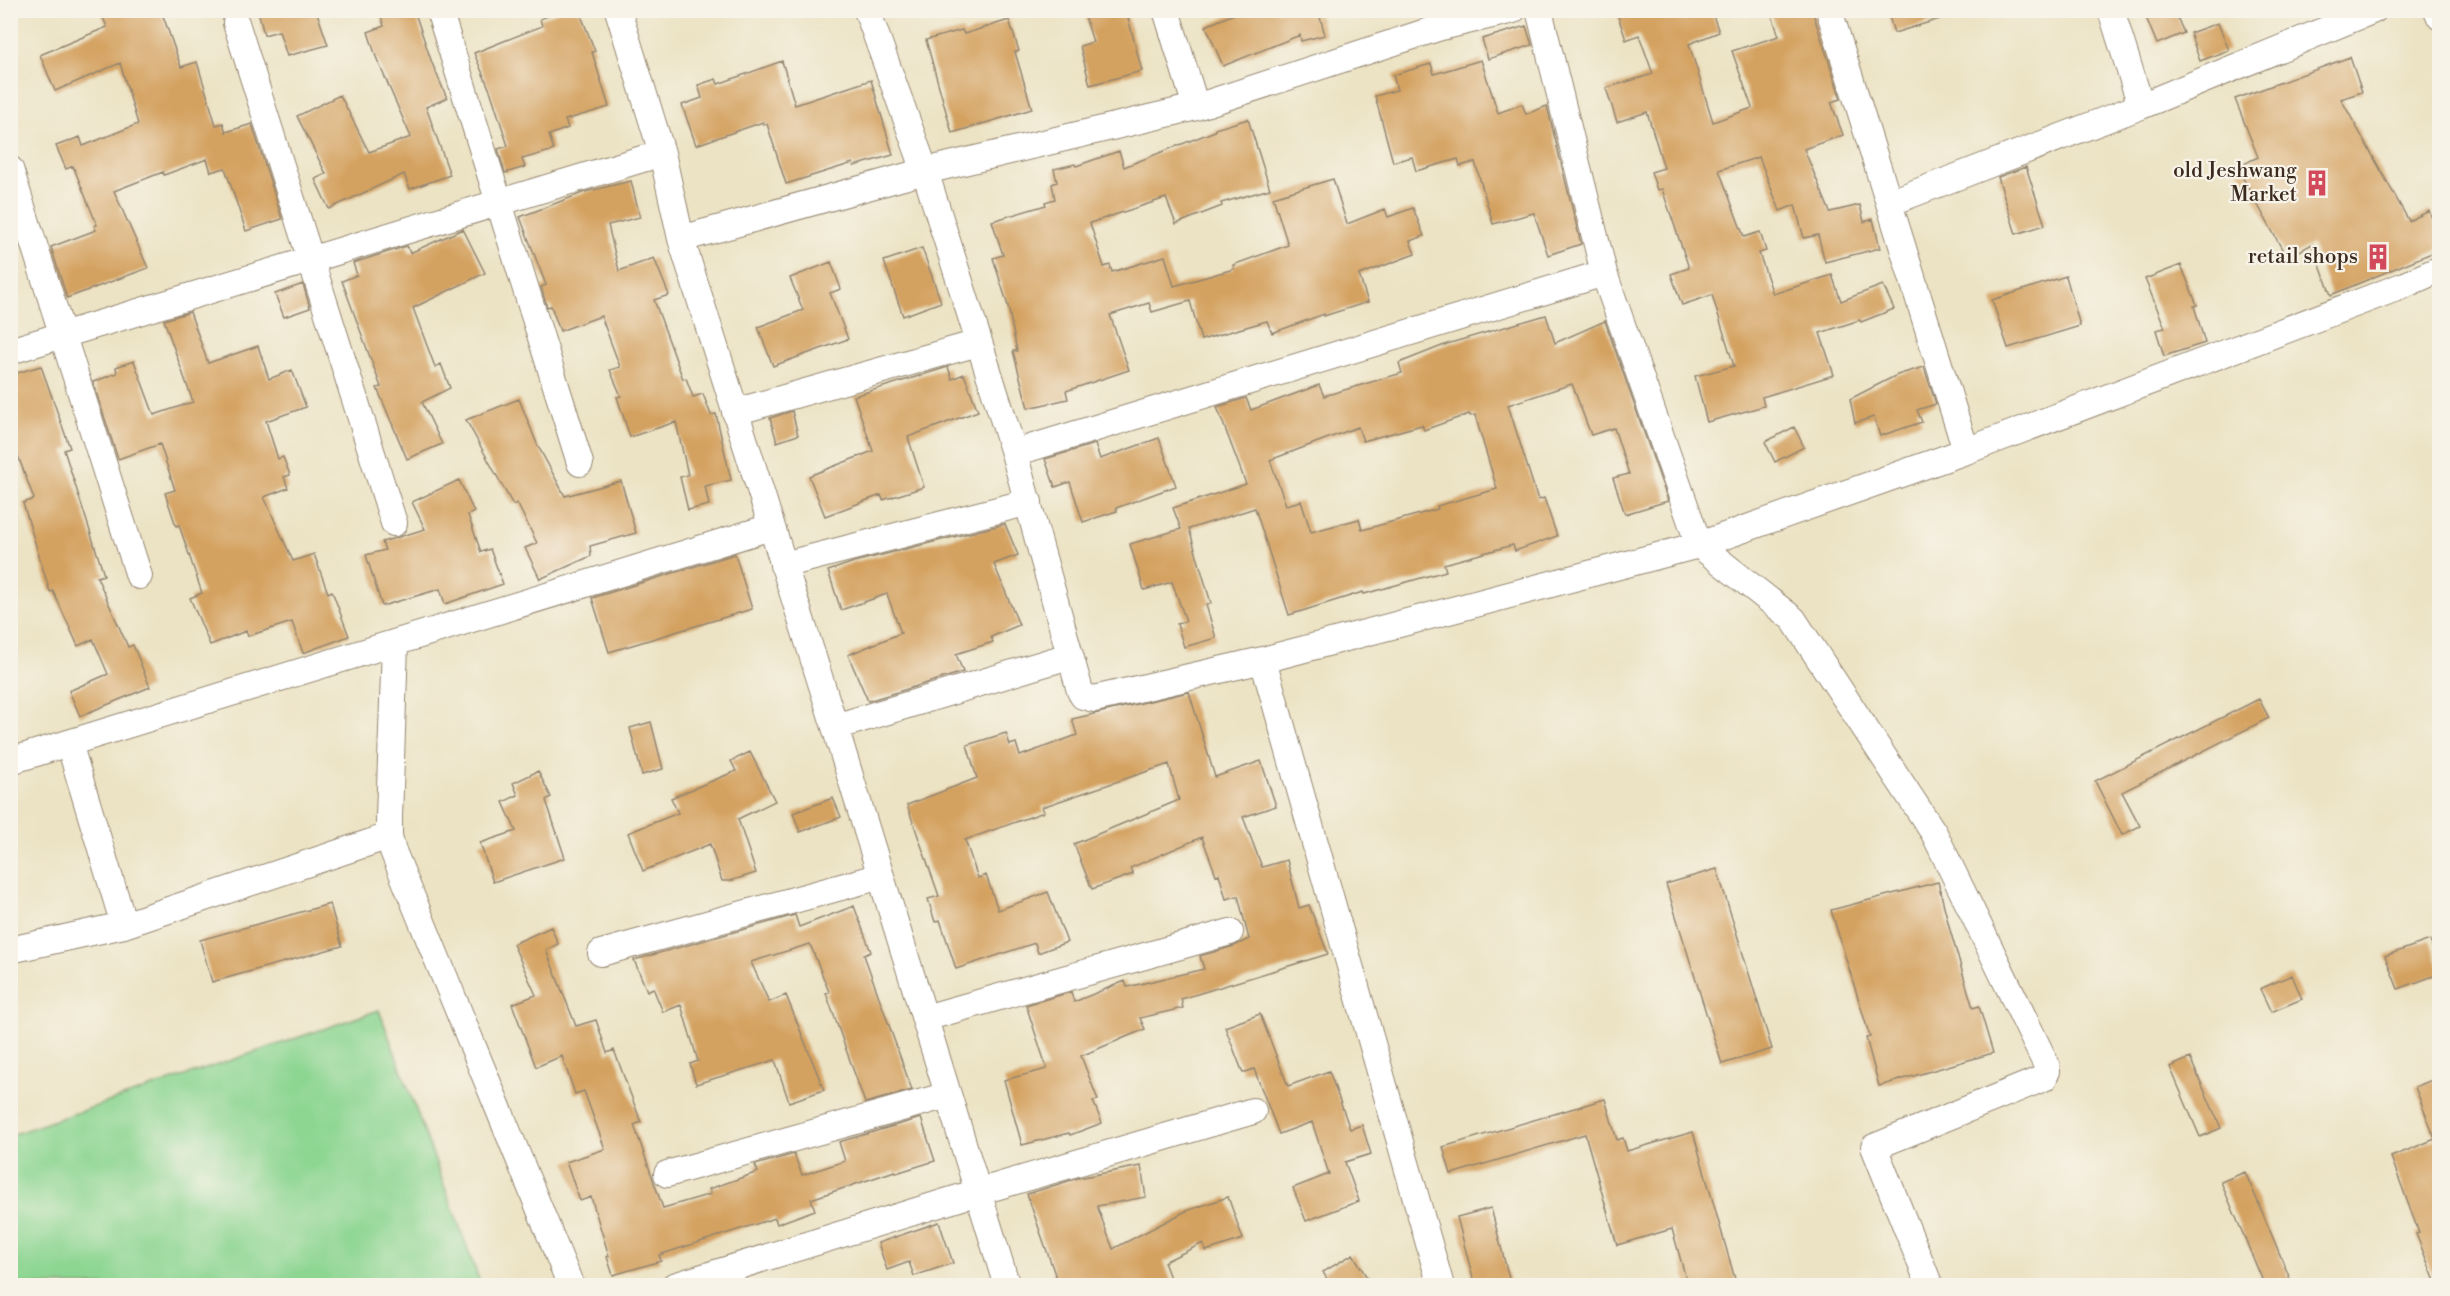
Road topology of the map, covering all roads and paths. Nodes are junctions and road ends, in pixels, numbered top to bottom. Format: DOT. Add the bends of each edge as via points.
graph roads {
  1 [pos="439,10"];
  2 [pos="618,10"];
  3 [pos="867,10"];
  4 [pos="1166,10"];
  5 [pos="1513,10"];
  6 [pos="1539,10"];
  7 [pos="1829,10"];
  8 [pos="2111,10"];
  9 [pos="2374,10"];
  10 [pos="2437,10"];
  11 [pos="2439,18"];
  12 [pos="1439,19"];
  13 [pos="236,23"];
  14 [pos="2141,106"];
  15 [pos="1196,107"];
  16 [pos="662,153"];
  17 [pos="10,169"];
  18 [pos="925,171"];
  19 [pos="499,202"];
  20 [pos="1888,203"];
  21 [pos="681,240"];
  22 [pos="311,260"];
  23 [pos="2439,269"];
  24 [pos="1604,273"];
  25 [pos="63,335"];
  26 [pos="978,343"];
  27 [pos="10,351"];
  28 [pos="735,412"];
  29 [pos="1966,451"];
  30 [pos="1014,453"];
  31 [pos="580,464"];
  32 [pos="1029,502"];
  33 [pos="394,523"];
  34 [pos="771,527"];
  35 [pos="1699,545"];
  36 [pos="783,565"];
  37 [pos="139,576"];
  38 [pos="395,644"];
  39 [pos="1069,656"];
  40 [pos="1263,660"];
  41 [pos="836,727"];
  42 [pos="69,743"];
  43 [pos="10,761"];
  44 [pos="389,836"];
  45 [pos="881,876"];
  46 [pos="124,925"];
  47 [pos="1230,932"];
  48 [pos="10,950"];
  49 [pos="601,953"];
  50 [pos="925,1018"];
  51 [pos="948,1095"];
  52 [pos="1253,1111"];
  53 [pos="667,1174"];
  54 [pos="978,1192"];
  55 [pos="571,1286"];
  56 [pos="674,1286"];
  57 [pos="1007,1286"];
  58 [pos="1441,1286"];
  59 [pos="1930,1286"];
  1 -- 19 [label="street"];
  2 -- 16 [label="street"];
  3 -- 18 [label="street"];
  4 -- 15 [label="street"];
  5 -- 12 [label="street"];
  6 -- 24 [label="street"];
  7 -- 20 [label="street"];
  8 -- 14 [label="street"];
  9 -- 14 [label="street"];
  10 -- 11 [label="street"];
  12 -- 15 [label="street"];
  13 -- 22 [label="street"];
  14 -- 20 [label="street"];
  15 -- 18 [label="street"];
  16 -- 19 [label="street"];
  16 -- 21 [label="street"];
  17 -- 25 [label="street"];
  18 -- 21 [label="street"];
  18 -- 26 [label="street"];
  19 -- 22 [label="street"];
  19 -- 31 [label="street"];
  20 -- 29 [label="street"];
  21 -- 28 [label="street"];
  22 -- 25 [label="street"];
  22 -- 33 [label="street"];
  23 -- 29 [label="street"];
  24 -- 30 [label="street"];
  24 -- 35 [label="street"];
  25 -- 27 [label="street"];
  25 -- 37 [label="street"];
  26 -- 28 [label="street"];
  26 -- 30 [label="street"];
  28 -- 34 [label="street"];
  29 -- 35 [label="street"];
  30 -- 32 [label="street"];
  32 -- 36 [label="street"];
  32 -- 39 [label="street"];
  34 -- 36 [label="street"];
  34 -- 38 [label="street"];
  35 -- 40 [label="street"];
  35 -- 59 [label="street" via="1793,619 1934,833 2046,1064 2044,1078 1874,1147"];
  36 -- 41 [label="street"];
  38 -- 42 [label="street"];
  38 -- 44 [label="street"];
  39 -- 40 [label="street" via="1080,691 1094,699"];
  39 -- 41 [label="street"];
  40 -- 58 [label="street"];
  41 -- 45 [label="street"];
  42 -- 43 [label="street"];
  42 -- 46 [label="street"];
  44 -- 46 [label="street"];
  44 -- 55 [label="street"];
  45 -- 49 [label="street"];
  45 -- 50 [label="street"];
  46 -- 48 [label="street"];
  47 -- 50 [label="street"];
  50 -- 51 [label="street"];
  51 -- 53 [label="street"];
  51 -- 54 [label="street"];
  52 -- 54 [label="street"];
  54 -- 56 [label="street"];
  54 -- 57 [label="street"];
}
